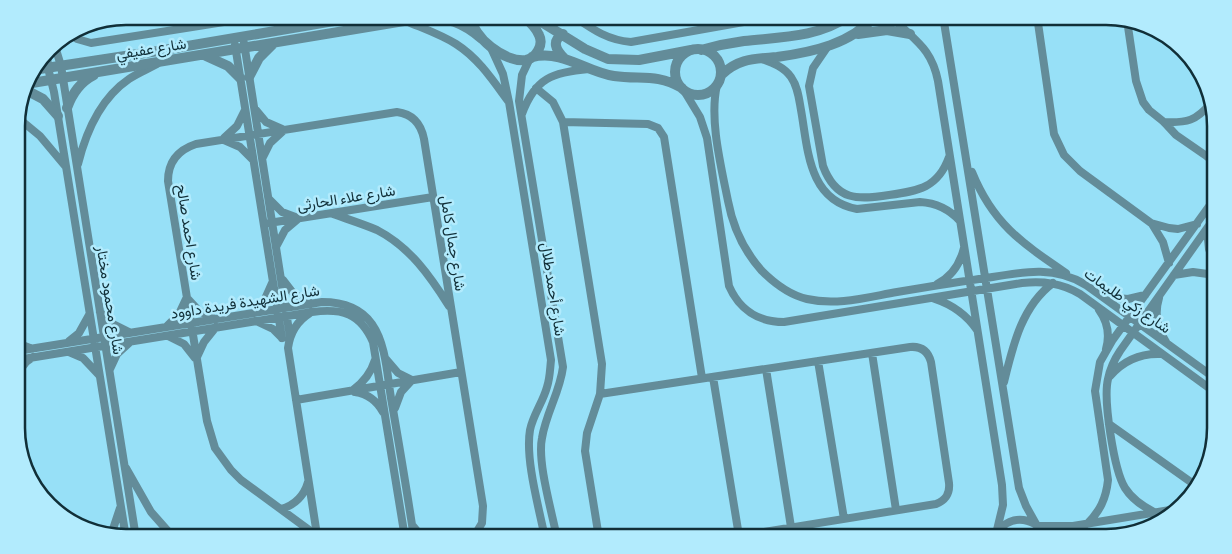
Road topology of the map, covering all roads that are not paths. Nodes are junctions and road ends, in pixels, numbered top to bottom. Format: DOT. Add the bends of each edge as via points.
graph roads {
  1 [pos="205,25"];
  2 [pos="309,25"];
  3 [pos="382,25"];
  4 [pos="415,25"];
  5 [pos="463,25"];
  6 [pos="473,25"];
  7 [pos="532,25"];
  8 [pos="547,25"];
  9 [pos="586,25"];
  10 [pos="726,25"];
  11 [pos="832,25"];
  12 [pos="864,25"];
  13 [pos="900,25"];
  14 [pos="944,25"];
  15 [pos="1038,25"];
  16 [pos="1128,28"];
  17 [pos="563,34"];
  18 [pos="855,34"];
  19 [pos="910,34"];
  20 [pos="238,37"];
  21 [pos="76,38"];
  22 [pos="486,42"];
  23 [pos="274,43"];
  24 [pos="828,46"];
  25 [pos="240,49"];
  26 [pos="696,50"];
  27 [pos="57,53"];
  28 [pos="203,55"];
  29 [pos="531,58"];
  30 [pos="564,58"];
  31 [pos="760,58"];
  32 [pos="48,62"];
  33 [pos="161,62"];
  34 [pos="61,66"];
  35 [pos="48,68"];
  36 [pos="43,69"];
  37 [pos="590,69"];
  38 [pos="98,72"];
  39 [pos="245,77"];
  40 [pos="57,79"];
  41 [pos="719,80"];
  42 [pos="34,83"];
  43 [pos="519,86"];
  44 [pos="536,88"];
  45 [pos="683,89"];
  46 [pos="31,93"];
  47 [pos="509,102"];
  48 [pos="250,107"];
  49 [pos="67,108"];
  50 [pos="1205,109"];
  51 [pos="58,116"];
  52 [pos="521,116"];
  53 [pos="563,122"];
  54 [pos="1164,122"];
  55 [pos="25,124"];
  56 [pos="284,130"];
  57 [pos="254,135"];
  58 [pos="222,140"];
  59 [pos="950,155"];
  60 [pos="1207,156"];
  61 [pos="966,159"];
  62 [pos="258,161"];
  63 [pos="66,168"];
  64 [pos="76,169"];
  65 [pos="433,197"];
  66 [pos="268,198"];
  67 [pos="1207,210"];
  68 [pos="331,213"];
  69 [pos="300,218"];
  70 [pos="960,221"];
  71 [pos="268,223"];
  72 [pos="1151,223"];
  73 [pos="1197,224"];
  74 [pos="1207,229"];
  75 [pos="964,246"];
  76 [pos="276,247"];
  77 [pos="1169,263"];
  78 [pos="546,264"];
  79 [pos="536,266"];
  80 [pos="1207,273"];
  81 [pos="1174,275"];
  82 [pos="1072,277"];
  83 [pos="277,278"];
  84 [pos="985,278"];
  85 [pos="970,280"];
  86 [pos="1053,283"];
  87 [pos="932,287"];
  88 [pos="987,289"];
  89 [pos="972,292"];
  90 [pos="1145,295"];
  91 [pos="1159,295"];
  92 [pos="186,297"];
  93 [pos="1102,297"];
  94 [pos="933,298"];
  95 [pos="1097,306"];
  96 [pos="312,308"];
  97 [pos="451,310"];
  98 [pos="99,311"];
  99 [pos="282,312"];
  100 [pos="90,313"];
  101 [pos="254,317"];
  102 [pos="1130,317"];
  103 [pos="216,323"];
  104 [pos="1139,323"];
  105 [pos="1124,325"];
  106 [pos="191,327"];
  107 [pos="166,331"];
  108 [pos="978,332"];
  109 [pos="1133,332"];
  110 [pos="131,337"];
  111 [pos="94,338"];
  112 [pos="286,338"];
  113 [pos="104,341"];
  114 [pos="67,343"];
  115 [pos="1169,345"];
  116 [pos="25,346"];
  117 [pos="95,347"];
  118 [pos="32,348"];
  119 [pos="25,349"];
  120 [pos="68,351"];
  121 [pos="872,353"];
  122 [pos="1104,354"];
  123 [pos="1162,354"];
  124 [pos="380,355"];
  125 [pos="33,357"];
  126 [pos="25,358"];
  127 [pos="196,359"];
  128 [pos="818,361"];
  129 [pos="25,363"];
  130 [pos="766,369"];
  131 [pos="461,372"];
  132 [pos="1207,372"];
  133 [pos="109,374"];
  134 [pos="100,376"];
  135 [pos="713,377"];
  136 [pos="702,378"];
  137 [pos="412,380"];
  138 [pos="1108,380"];
  139 [pos="389,384"];
  140 [pos="380,386"];
  141 [pos="1003,386"];
  142 [pos="1207,386"];
  143 [pos="351,391"];
  144 [pos="600,394"];
  145 [pos="296,400"];
  146 [pos="394,415"];
  147 [pos="385,416"];
  148 [pos="1110,424"];
  149 [pos="123,461"];
  150 [pos="308,480"];
  151 [pos="1191,483"];
  152 [pos="120,506"];
  153 [pos="281,509"];
  154 [pos="896,510"];
  155 [pos="1164,511"];
  156 [pos="1154,512"];
  157 [pos="844,519"];
  158 [pos="1086,524"];
  159 [pos="1037,525"];
  160 [pos="412,526"];
  161 [pos="791,527"];
  162 [pos="113,528"];
  163 [pos="404,528"];
  164 [pos="124,529"];
  165 [pos="134,529"];
  166 [pos="166,529"];
  167 [pos="309,529"];
  168 [pos="318,529"];
  169 [pos="412,529"];
  170 [pos="415,529"];
  171 [pos="479,529"];
  172 [pos="543,529"];
  173 [pos="555,529"];
  174 [pos="598,529"];
  175 [pos="738,529"];
  176 [pos="779,529"];
  177 [pos="997,529"];
  178 [pos="1001,529"];
  179 [pos="1040,529"];
  1 -- 21 [label="street" via="91,43"];
  2 -- 20 [label="street, شارع عفيفي"];
  3 -- 23 [label="street, شارع عفيفي"];
  4 -- 47 [label="street" via="467,52 489,74"];
  5 -- 22 [label="street, شارع عفيفي"];
  6 -- 22 [label="street"];
  7 -- 29 [label="street" via="540,40 538,50"];
  8 -- 17 [label="street"];
  9 -- 10 [label="street" via="600,35 630,42"];
  11 -- 26 [label="street" via="805,35"];
  12 -- 18 [label="street"];
  13 -- 19 [label="street"];
  14 -- 61 [label="street"];
  15 -- 72 [label="street" via="1058,145 1080,171"];
  16 -- 54 [label="street" via="1139,93 1149,110"];
  17 -- 26 [label="street" via="596,55 618,61"];
  17 -- 30 [label="street" via="556,50"];
  18 -- 19 [label="street" via="882,30"];
  18 -- 24 [label="street"];
  19 -- 59 [label="street" via="925,49 936,69"];
  20 -- 25 [label="street"];
  20 -- 34 [label="street, شارع عفيفي"];
  22 -- 29 [label="street, شارع عفيفي" via="515,59"];
  22 -- 47 [label="street, شارع أحمد طلال" via="502,69"];
  23 -- 25 [label="street, شارع عفيفي"];
  23 -- 39 [label="street"];
  24 -- 31 [label="street"];
  24 -- 59 [label="street" via="813,68 809,86 823,166 835,186 862,199 919,190 942,173"];
  25 -- 28 [label="street, شارع عفيفي"];
  25 -- 39 [label="street"];
  26 -- 41 [label="street" via="711,53 718,60"];
  26 -- 45 [label="street" via="682,56 676,69"];
  27 -- 34 [label="street, شارع محمود مختار"];
  28 -- 33 [label="street, شارع عفيفي"];
  28 -- 39 [label="street" via="220,61"];
  29 -- 30 [label="street" via="543,55"];
  29 -- 43 [label="street, شارع أحمد طلال" via="525,65"];
  30 -- 37 [label="street"];
  31 -- 41 [label="street" via="743,61 727,69"];
  31 -- 70 [label="street" via="782,68 795,84 813,171 821,187 833,199 857,209 930,203 946,209"];
  32 -- 35 [label="street, شارع محمود مختار"];
  33 -- 38 [label="street, شارع عفيفي"];
  33 -- 64 [label="street" via="129,79 105,103 88,132"];
  34 -- 35 [label="street, شارع عفيفي"];
  34 -- 40 [label="street, شارع محمود مختار"];
  35 -- 36 [label="street, شارع عفيفي"];
  35 -- 40 [label="street, شارع محمود مختار"];
  37 -- 44 [label="street" via="558,73"];
  37 -- 45 [label="street" via="614,76 656,78"];
  38 -- 40 [label="street, شارع عفيفي"];
  38 -- 49 [label="street" via="75,90"];
  39 -- 48 [label="street"];
  40 -- 42 [label="street, شارع عفيفي"];
  40 -- 49 [label="street, شارع محمود مختار"];
  40 -- 51 [label="street, شارع محمود مختار"];
  41 -- 45 [label="street" via="709,92 699,95"];
  41 -- 87 [label="street, شارع زكي طليمات" via="714,113 728,206 738,237 766,275 791,293 820,301 851,300"];
  43 -- 47 [label="street" via="516,80 510,82"];
  43 -- 52 [label="street, شارع أحمد طلال"];
  44 -- 52 [label="street"];
  44 -- 53 [label="street" via="553,102"];
  45 -- 94 [label="street, شارع زكي طليمات" via="696,107 704,127 729,286 746,310 764,320 784,322"];
  46 -- 51 [label="street" via="43,99"];
  47 -- 79 [label="street, شارع أحمد طلال"];
  48 -- 56 [label="street" via="266,122"];
  48 -- 57 [label="street"];
  48 -- 58 [label="street"];
  49 -- 64 [label="street, شارع محمود مختار"];
  50 -- 54 [label="street" via="1186,122"];
  51 -- 63 [label="street, شارع محمود مختار"];
  52 -- 78 [label="street, شارع أحمد طلال"];
  53 -- 136 [label="street" via="648,124 658,128 664,137"];
  53 -- 144 [label="street" via="602,364"];
  54 -- 60 [label="street" via="1176,135"];
  55 -- 63 [label="street" via="40,136"];
  56 -- 57 [label="street, شارع جمال كامل"];
  56 -- 62 [label="street"];
  56 -- 65 [label="street, شارع جمال كامل" via="386,113 407,114 415,120 422,133"];
  57 -- 58 [label="street, شارع احمد صالح"];
  57 -- 62 [label="street"];
  58 -- 62 [label="street" via="240,147"];
  58 -- 92 [label="street, شارع احمد صالح" via="196,144 183,150 173,160 168,174"];
  59 -- 70 [label="street"];
  61 -- 82 [label="street" via="984,199 998,219 1017,238"];
  61 -- 84 [label="street"];
  62 -- 66 [label="street"];
  62 -- 71 [label="street"];
  63 -- 100 [label="street, شارع محمود مختار"];
  64 -- 98 [label="street, شارع محمود مختار"];
  65 -- 68 [label="street, شارع علاء الحارثى"];
  65 -- 97 [label="street, شارع جمال كامل"];
  66 -- 69 [label="street" via="282,212"];
  66 -- 71 [label="street"];
  67 -- 73 [label="street"];
  68 -- 69 [label="street, شارع علاء الحارثى"];
  68 -- 97 [label="street" via="376,230 405,249 425,269"];
  69 -- 71 [label="street, شارع علاء الحارثى"];
  69 -- 76 [label="street" via="285,230"];
  70 -- 75 [label="street"];
  71 -- 76 [label="street"];
  71 -- 83 [label="street"];
  72 -- 73 [label="street" via="1178,229"];
  72 -- 77 [label="street" via="1163,242"];
  73 -- 77 [label="street"];
  74 -- 81 [label="street"];
  75 -- 85 [label="street"];
  75 -- 87 [label="street" via="962,257 953,271"];
  76 -- 83 [label="street"];
  77 -- 90 [label="street"];
  78 -- 79 [label="street"];
  78 -- 173 [label="street, شارع أحمد طلال" via="563,367 562,380 541,440"];
  79 -- 172 [label="street, شارع أحمد طلال" via="551,360 547,387 532,424 529,449"];
  80 -- 81 [label="street"];
  81 -- 91 [label="street"];
  82 -- 84 [label="street, شارع زكي طليمات" via="1035,271"];
  82 -- 93 [label="street, شارع زكي طليمات"];
  83 -- 96 [label="street"];
  83 -- 99 [label="street"];
  83 -- 101 [label="street"];
  84 -- 85 [label="street, شارع زكي طليمات"];
  84 -- 88 [label="street"];
  85 -- 87 [label="street, شارع زكي طليمات"];
  85 -- 89 [label="street"];
  86 -- 88 [label="street, شارع زكي طليمات" via="1033,282"];
  86 -- 95 [label="street, شارع زكي طليمات" via="1071,289"];
  86 -- 141 [label="street" via="1035,300 1021,325"];
  88 -- 89 [label="street, شارع زكي طليمات"];
  88 -- 141 [label="street"];
  89 -- 94 [label="street, شارع زكي طليمات"];
  89 -- 108 [label="street"];
  90 -- 93 [label="street" via="1128,299"];
  90 -- 102 [label="street"];
  91 -- 104 [label="street"];
  91 -- 115 [label="street" via="1156,306 1158,327"];
  92 -- 103 [label="street"];
  92 -- 106 [label="street, شارع احمد صالح"];
  92 -- 107 [label="street" via="179,314"];
  93 -- 102 [label="street, شارع زكي طليمات"];
  94 -- 108 [label="street" via="964,314"];
  95 -- 105 [label="street, شارع زكي طليمات"];
  95 -- 122 [label="street" via="1108,334"];
  96 -- 99 [label="street, شارع الشهيدة فريدة داوود"];
  96 -- 112 [label="street"];
  96 -- 124 [label="street, شارع الشهيدة فريدة داوود" via="340,311 357,320"];
  97 -- 131 [label="street, شارع جمال كامل"];
  98 -- 110 [label="street"];
  98 -- 113 [label="street, شارع محمود مختار"];
  99 -- 101 [label="street, شارع الشهيدة فريدة داوود"];
  99 -- 112 [label="street"];
  100 -- 111 [label="street, شارع محمود مختار"];
  100 -- 114 [label="street" via="79,333"];
  101 -- 103 [label="street, شارع الشهيدة فريدة داوود"];
  101 -- 112 [label="street"];
  102 -- 104 [label="street, شارع زكي طليمات"];
  102 -- 105 [label="street"];
  103 -- 106 [label="street, شارع الشهيدة فريدة داوود"];
  103 -- 127 [label="street"];
  104 -- 109 [label="street"];
  104 -- 115 [label="street, شارع زكي طليمات"];
  105 -- 109 [label="street, شارع زكي طليمات"];
  105 -- 122 [label="street"];
  106 -- 107 [label="street, شارع الشهيدة فريدة داوود"];
  106 -- 127 [label="street, شارع احمد صالح"];
  107 -- 110 [label="street, شارع الشهيدة فريدة داوود"];
  107 -- 127 [label="street" via="184,344"];
  108 -- 177 [label="street" via="1003,495"];
  109 -- 123 [label="street, شارع زكي طليمات"];
  109 -- 138 [label="street" via="1114,361"];
  110 -- 113 [label="street, شارع الشهيدة فريدة داوود"];
  110 -- 133 [label="street" via="117,354"];
  111 -- 113 [label="street, شارع الشهيدة فريدة داوود"];
  111 -- 114 [label="street, شارع الشهيدة فريدة داوود"];
  111 -- 117 [label="street, شارع محمود مختار"];
  112 -- 145 [label="street"];
  113 -- 117 [label="street, شارع الشهيدة فريدة داوود"];
  113 -- 133 [label="street, شارع محمود مختار"];
  114 -- 118 [label="street, شارع الشهيدة فريدة داوود"];
  115 -- 132 [label="street, شارع زكي طليمات"];
  116 -- 118 [label="street"];
  117 -- 120 [label="street, شارع الشهيدة فريدة داوود"];
  117 -- 134 [label="street, شارع محمود مختار"];
  118 -- 119 [label="street, شارع الشهيدة فريدة داوود"];
  120 -- 125 [label="street, شارع الشهيدة فريدة داوود"];
  120 -- 134 [label="street" via="83,358"];
  121 -- 128 [label="street"];
  121 -- 154 [label="street"];
  121 -- 154 [label="street" via="916,347 926,352 931,362 948,494 936,504"];
  122 -- 158 [label="street" via="1095,391 1107,490 1100,509"];
  123 -- 138 [label="street" via="1132,358"];
  123 -- 142 [label="street, شارع زكي طليمات"];
  124 -- 137 [label="street" via="398,374"];
  124 -- 139 [label="street, شارع الشهيدة فريدة داوود"];
  124 -- 140 [label="street, شارع الشهيدة فريدة داوود"];
  124 -- 143 [label="street" via="370,373"];
  125 -- 126 [label="street, شارع الشهيدة فريدة داوود"];
  125 -- 129 [label="street"];
  127 -- 153 [label="street, شارع احمد صالح" via="210,434 218,454 241,480"];
  128 -- 130 [label="street"];
  128 -- 157 [label="street"];
  130 -- 135 [label="street"];
  130 -- 161 [label="street"];
  131 -- 137 [label="street"];
  131 -- 171 [label="street, شارع جمال كامل" via="484,514"];
  133 -- 149 [label="street, شارع محمود مختار"];
  134 -- 152 [label="street, شارع محمود مختار"];
  135 -- 136 [label="street"];
  135 -- 175 [label="street"];
  136 -- 144 [label="street"];
  137 -- 139 [label="street"];
  137 -- 146 [label="street" via="397,399"];
  138 -- 148 [label="street" via="1106,401"];
  139 -- 140 [label="street"];
  139 -- 146 [label="street, شارع الشهيدة فريدة داوود"];
  140 -- 143 [label="street"];
  140 -- 147 [label="street, شارع الشهيدة فريدة داوود"];
  141 -- 159 [label="street" via="1019,488"];
  143 -- 145 [label="street"];
  143 -- 147 [label="street" via="375,401"];
  144 -- 174 [label="street" via="585,451"];
  145 -- 150 [label="street"];
  146 -- 160 [label="street, شارع الشهيدة فريدة داوود"];
  147 -- 163 [label="street, شارع الشهيدة فريدة داوود"];
  148 -- 151 [label="street"];
  148 -- 156 [label="street" via="1117,468 1124,487 1137,502"];
  149 -- 165 [label="street, شارع محمود مختار"];
  149 -- 166 [label="street" via="151,512"];
  150 -- 153 [label="street" via="302,496"];
  150 -- 168 [label="street"];
  152 -- 162 [label="street"];
  152 -- 164 [label="street, شارع محمود مختار"];
  153 -- 167 [label="street, شارع احمد صالح"];
  154 -- 157 [label="street"];
  155 -- 156 [label="street"];
  156 -- 158 [label="street"];
  157 -- 161 [label="street"];
  158 -- 159 [label="street" via="1064,527"];
  159 -- 178 [label="street" via="1026,520 1014,520"];
  159 -- 179 [label="street"];
  160 -- 169 [label="street, شارع الشهيدة فريدة داوود"];
  160 -- 170 [label="street"];
  161 -- 176 [label="street"];
}
